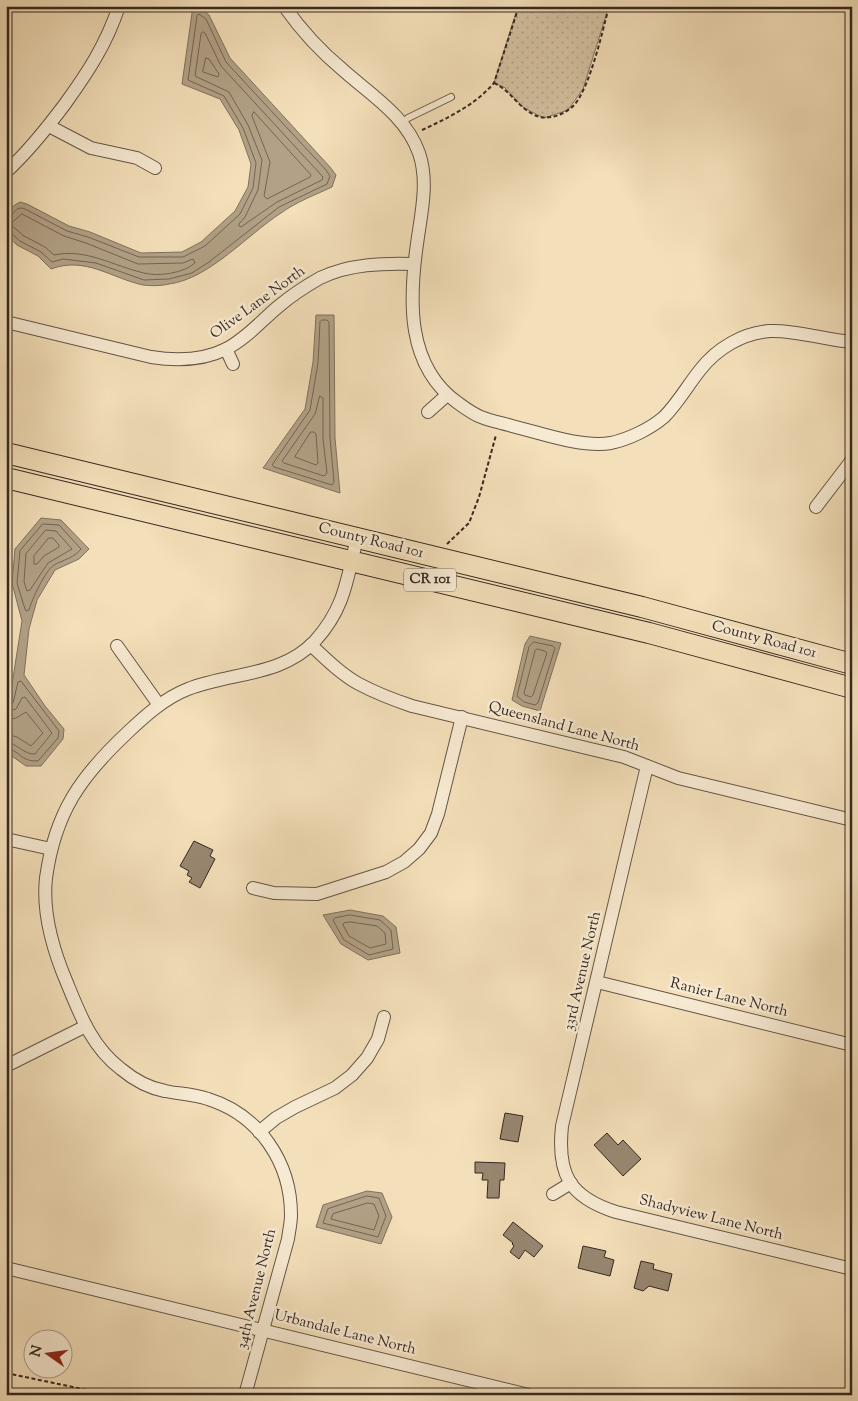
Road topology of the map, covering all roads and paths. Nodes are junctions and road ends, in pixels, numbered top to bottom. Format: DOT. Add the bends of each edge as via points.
graph roads {
  1 [pos="119,6"];
  2 [pos="284,6"];
  3 [pos="519,6"];
  4 [pos="609,6"];
  5 [pos="494,83"];
  6 [pos="451,97"];
  7 [pos="402,123"];
  8 [pos="49,126"];
  9 [pos="411,136"];
  10 [pos="156,168"];
  11 [pos="6,172"];
  12 [pos="414,264"];
  13 [pos="6,322"];
  14 [pos="852,342"];
  15 [pos="226,349"];
  16 [pos="233,364"];
  17 [pos="447,395"];
  18 [pos="428,412"];
  19 [pos="499,423"];
  20 [pos="6,453"];
  21 [pos="852,460"];
  22 [pos="6,478"];
  23 [pos="816,507"];
  24 [pos="357,538"];
  25 [pos="443,548"];
  26 [pos="351,562"];
  27 [pos="311,645"];
  28 [pos="117,646"];
  29 [pos="852,664"];
  30 [pos="852,688"];
  31 [pos="159,705"];
  32 [pos="462,717"];
  33 [pos="647,766"];
  34 [pos="852,820"];
  35 [pos="6,838"];
  36 [pos="51,849"];
  37 [pos="253,888"];
  38 [pos="598,982"];
  39 [pos="384,1017"];
  40 [pos="86,1026"];
  41 [pos="852,1045"];
  42 [pos="10,1064"];
  43 [pos="259,1132"];
  44 [pos="571,1183"];
  45 [pos="553,1194"];
  46 [pos="6,1268"];
  47 [pos="852,1270"];
  48 [pos="263,1330"];
  49 [pos="6,1373"];
  50 [pos="111,1395"];
  51 [pos="245,1395"];
  52 [pos="529,1395"];
  1 -- 8 [label="street" via="101,52"];
  2 -- 7 [label="street" via="318,48"];
  3 -- 5 [label="path"];
  4 -- 5 [label="path" via="583,90 568,110 544,118 533,114 504,87"];
  5 -- 9 [label="path" via="453,115"];
  6 -- 7 [label="lane"];
  7 -- 9 [label="street"];
  8 -- 10 [label="street" via="91,148 137,158"];
  8 -- 11 [label="street"];
  9 -- 12 [label="street" via="424,174"];
  12 -- 15 [label="street, Olive Lane North" via="370,265 322,277 300,290"];
  12 -- 17 [label="street" via="412,310 421,358"];
  13 -- 15 [label="street, Olive Lane North" via="172,360 214,355"];
  14 -- 19 [label="street" via="771,331 751,334 716,353 663,417 647,429 610,443 571,440"];
  15 -- 16 [label="street"];
  17 -- 18 [label="street"];
  17 -- 19 [label="street" via="479,417"];
  19 -- 25 [label="path" via="469,522"];
  20 -- 24 [label="main road, County Road 101 / CR 101"];
  21 -- 23 [label="street"];
  22 -- 26 [label="main road, County Road 101 / CR 101"];
  24 -- 26 [label="street, 34th Avenue North"];
  24 -- 29 [label="main road, County Road 101 / CR 101" via="632,605"];
  26 -- 27 [label="street, 34th Avenue North" via="340,605"];
  26 -- 30 [label="main road, County Road 101 / CR 101" via="649,633"];
  27 -- 31 [label="street, 34th Avenue North" via="275,668 187,689"];
  27 -- 32 [label="street, Queensland Lane North" via="332,665 371,690 412,706"];
  28 -- 31 [label="street"];
  31 -- 36 [label="street, 34th Avenue North" via="88,773 71,797"];
  32 -- 33 [label="street, Queensland Lane North" via="624,757"];
  32 -- 37 [label="street" via="431,833 404,862 386,872 317,894 274,894"];
  33 -- 34 [label="street, Queensland Lane North" via="678,778"];
  33 -- 38 [label="street, 33rd Avenue North"];
  35 -- 36 [label="street"];
  36 -- 40 [label="street, 34th Avenue North" via="46,881 46,910 51,938"];
  38 -- 41 [label="street, Ranier Lane North"];
  38 -- 44 [label="street, 33rd Avenue North" via="562,1126 560,1148"];
  39 -- 43 [label="street" via="367,1058 352,1074 335,1088 276,1118"];
  40 -- 42 [label="street"];
  40 -- 43 [label="street, 34th Avenue North" via="105,1055 122,1070 162,1090 207,1098 228,1107 247,1119"];
  43 -- 48 [label="street, 34th Avenue North" via="276,1153 285,1173 291,1217"];
  44 -- 45 [label="street"];
  44 -- 47 [label="street, Shadyview Lane North" via="596,1206"];
  46 -- 48 [label="street, Urbandale Lane North"];
  48 -- 51 [label="street, 34th Avenue North"];
  48 -- 52 [label="street, Urbandale Lane North"];
  49 -- 50 [label="path"];
}
